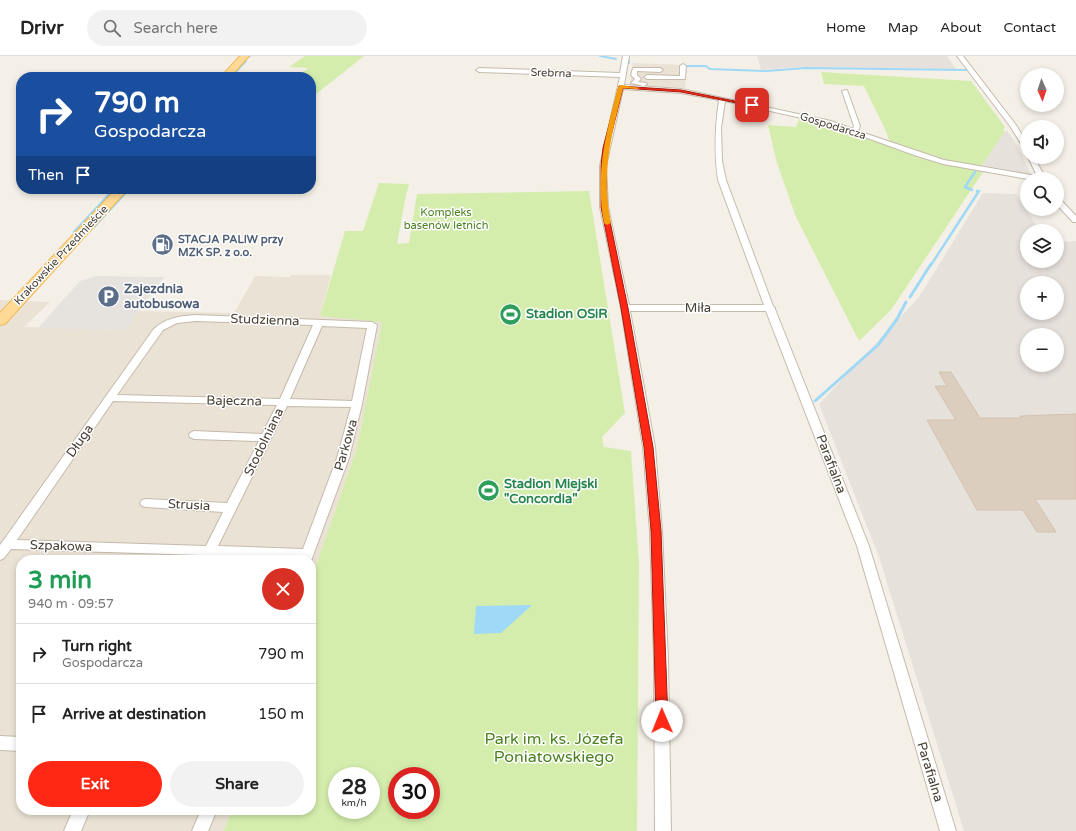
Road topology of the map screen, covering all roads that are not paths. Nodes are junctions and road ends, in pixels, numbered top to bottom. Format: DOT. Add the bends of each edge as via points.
graph roads {
  1 [pos="245,56"];
  2 [pos="626,56"];
  3 [pos="960,56"];
  4 [pos="683,66"];
  5 [pos="478,70"];
  6 [pos="660,70"];
  7 [pos="230,72"];
  8 [pos="622,76"];
  9 [pos="636,77"];
  10 [pos="621,87"];
  11 [pos="681,91"];
  12 [pos="845,92"];
  13 [pos="722,99"];
  14 [pos="854,131"];
  15 [pos="1020,137"];
  16 [pos="1020,176"];
  17 [pos="117,194"];
  18 [pos="1064,208"];
  19 [pos="1076,220"];
  20 [pos="625,308"];
  21 [pos="771,308"];
  22 [pos="0,321"];
  23 [pos="319,322"];
  24 [pos="372,326"];
  25 [pos="160,328"];
  26 [pos="110,398"];
  27 [pos="284,402"];
  28 [pos="357,404"];
  29 [pos="194,435"];
  30 [pos="267,438"];
  31 [pos="146,503"];
  32 [pos="232,508"];
  33 [pos="3,548"];
  34 [pos="208,555"];
  35 [pos="307,555"];
  36 [pos="0,743"];
  37 [pos="16,744"];
  38 [pos="80,815"];
  39 [pos="206,815"];
  40 [pos="72,831"];
  41 [pos="200,831"];
  42 [pos="664,831"];
  43 [pos="948,831"];
  1 -- 7 [label="main road"];
  2 -- 8 [label="street"];
  3 -- 15 [label="street"];
  4 -- 9 [label="street, Srebrna" via="683,78"];
  5 -- 8 [label="street, Srebrna"];
  6 -- 9 [label="street" via="635,69"];
  8 -- 9 [label="street, Srebrna"];
  8 -- 10 [label="street"];
  9 -- 11 [label="street" via="638,79 635,84 680,86"];
  10 -- 11 [label="street, Gospodarcza"];
  10 -- 20 [label="street" via="606,148 603,179 604,207"];
  11 -- 13 [label="street, Gospodarcza"];
  12 -- 14 [label="street" via="857,126"];
  13 -- 14 [label="street, Gospodarcza" via="802,116"];
  13 -- 21 [label="street, Parafialna" via="718,128 722,180"];
  14 -- 16 [label="street, Gospodarcza" via="943,162"];
  17 -- 22 [label="main road, Krakowskie Przedmieście"];
  18 -- 19 [label="street"];
  20 -- 21 [label="street, Miła"];
  20 -- 42 [label="street" via="649,447 656,531"];
  21 -- 43 [label="street, Parafialna" via="863,548"];
  23 -- 24 [label="street, Studzienna"];
  23 -- 25 [label="street, Studzienna" via="186,318"];
  23 -- 27 [label="street, Stodolniana"];
  24 -- 28 [label="street, Parkowa"];
  25 -- 26 [label="street, Długa"];
  26 -- 27 [label="street, Bajeczna"];
  26 -- 33 [label="street, Długa"];
  27 -- 28 [label="street, Bajeczna"];
  27 -- 30 [label="street, Stodolniana"];
  28 -- 35 [label="street, Parkowa" via="343,458"];
  29 -- 30 [label="street"];
  30 -- 32 [label="street, Stodolniana"];
  31 -- 32 [label="street, Strusia"];
  32 -- 34 [label="street, Stodolniana"];
  33 -- 34 [label="street, Szpakowa"];
  36 -- 37 [label="street"];
  38 -- 40 [label="street"];
  39 -- 41 [label="street"];
}
